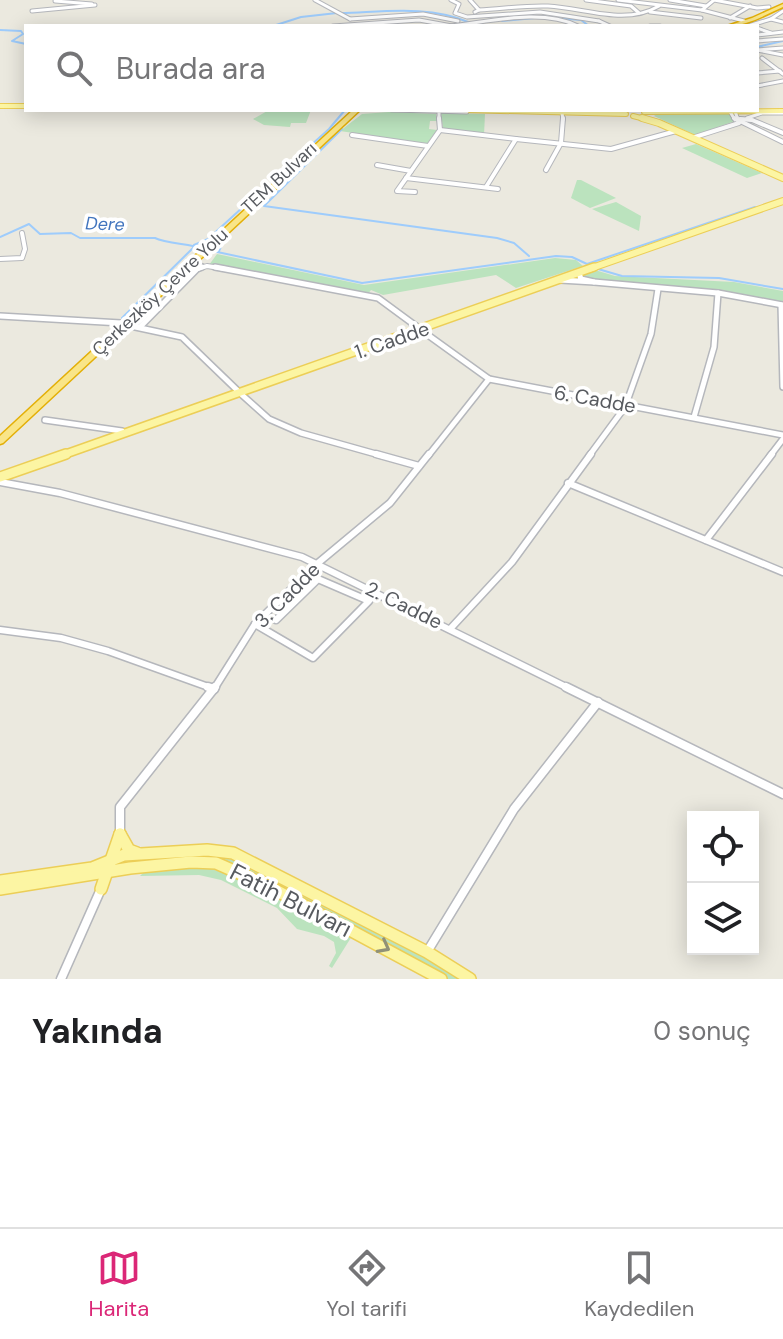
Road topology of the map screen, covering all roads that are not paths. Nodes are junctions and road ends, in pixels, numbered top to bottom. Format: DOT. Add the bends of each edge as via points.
graph roads {
  1 [pos="315,0"];
  2 [pos="451,0"];
  3 [pos="470,0"];
  4 [pos="498,0"];
  5 [pos="526,0"];
  6 [pos="587,0"];
  7 [pos="618,0"];
  8 [pos="663,0"];
  9 [pos="670,0"];
  10 [pos="714,0"];
  11 [pos="55,1"];
  12 [pos="610,3"];
  13 [pos="738,4"];
  14 [pos="658,6"];
  15 [pos="706,6"];
  16 [pos="750,6"];
  17 [pos="533,7"];
  18 [pos="769,7"];
  19 [pos="505,9"];
  20 [pos="575,9"];
  21 [pos="691,10"];
  22 [pos="702,10"];
  23 [pos="32,11"];
  24 [pos="478,11"];
  25 [pos="540,12"];
  26 [pos="650,12"];
  27 [pos="598,13"];
  28 [pos="639,13"];
  29 [pos="782,13"];
  30 [pos="401,15"];
  31 [pos="609,15"];
  32 [pos="722,16"];
  33 [pos="730,18"];
  34 [pos="350,19"];
  35 [pos="460,19"];
  36 [pos="771,19"];
  37 [pos="555,20"];
  38 [pos="407,21"];
  39 [pos="603,23"];
  40 [pos="358,24"];
  41 [pos="379,24"];
  42 [pos="409,24"];
  43 [pos="433,24"];
  44 [pos="453,24"];
  45 [pos="503,24"];
  46 [pos="559,24"];
  47 [pos="575,24"];
  48 [pos="737,24"];
  49 [pos="741,24"];
  50 [pos="755,24"];
  51 [pos="759,28"];
  52 [pos="783,32"];
  53 [pos="771,33"];
  54 [pos="765,34"];
  55 [pos="759,35"];
  56 [pos="773,39"];
  57 [pos="783,39"];
  58 [pos="759,41"];
  59 [pos="783,48"];
  60 [pos="759,50"];
  61 [pos="759,51"];
  62 [pos="768,54"];
  63 [pos="783,55"];
  64 [pos="760,58"];
  65 [pos="781,72"];
  66 [pos="759,73"];
  67 [pos="783,81"];
  68 [pos="759,86"];
  69 [pos="0,106"];
  70 [pos="24,106"];
  71 [pos="759,110"];
  72 [pos="759,111"];
  73 [pos="783,111"];
  74 [pos="352,112"];
  75 [pos="439,112"];
  76 [pos="572,112"];
  77 [pos="643,112"];
  78 [pos="731,112"];
  79 [pos="736,112"];
  80 [pos="562,113"];
  81 [pos="627,113"];
  82 [pos="740,120"];
  83 [pos="440,130"];
  84 [pos="676,131"];
  85 [pos="783,133"];
  86 [pos="352,135"];
  87 [pos="695,137"];
  88 [pos="516,139"];
  89 [pos="783,142"];
  90 [pos="321,143"];
  91 [pos="562,144"];
  92 [pos="428,146"];
  93 [pos="377,165"];
  94 [pos="546,170"];
  95 [pos="783,170"];
  96 [pos="411,171"];
  97 [pos="774,173"];
  98 [pos="783,177"];
  99 [pos="406,178"];
  100 [pos="486,187"];
  101 [pos="498,189"];
  102 [pos="415,192"];
  103 [pos="783,200"];
  104 [pos="22,233"];
  105 [pos="199,254"];
  106 [pos="0,259"];
  107 [pos="595,266"];
  108 [pos="579,273"];
  109 [pos="560,280"];
  110 [pos="594,282"];
  111 [pos="658,289"];
  112 [pos="718,293"];
  113 [pos="782,305"];
  114 [pos="0,316"];
  115 [pos="123,324"];
  116 [pos="140,327"];
  117 [pos="419,328"];
  118 [pos="489,379"];
  119 [pos="783,387"];
  120 [pos="240,392"];
  121 [pos="626,405"];
  122 [pos="694,417"];
  123 [pos="45,420"];
  124 [pos="122,431"];
  125 [pos="0,433"];
  126 [pos="783,437"];
  127 [pos="0,441"];
  128 [pos="419,466"];
  129 [pos="21,470"];
  130 [pos="0,480"];
  131 [pos="568,483"];
  132 [pos="31,487"];
  133 [pos="706,540"];
  134 [pos="318,563"];
  135 [pos="783,572"];
  136 [pos="276,620"];
  137 [pos="255,624"];
  138 [pos="451,628"];
  139 [pos="0,630"];
  140 [pos="214,689"];
  141 [pos="598,702"];
  142 [pos="783,794"];
  143 [pos="120,834"];
  144 [pos="134,859"];
  145 [pos="109,865"];
  146 [pos="90,875"];
  147 [pos="0,881"];
  148 [pos="0,889"];
  149 [pos="101,889"];
  150 [pos="427,952"];
  151 [pos="61,979"];
  152 [pos="441,979"];
  153 [pos="470,979"];
  1 -- 34 [label="street"];
  2 -- 35 [label="street" via="459,4 455,13"];
  3 -- 24 [label="street"];
  4 -- 19 [label="street"];
  5 -- 17 [label="street"];
  6 -- 12 [label="street"];
  6 -- 20 [label="street"];
  7 -- 14 [label="street"];
  8 -- 14 [label="street"];
  9 -- 15 [label="street"];
  10 -- 13 [label="street"];
  10 -- 15 [label="street"];
  11 -- 23 [label="street" via="95,5"];
  12 -- 27 [label="street"];
  12 -- 28 [label="street" via="631,6"];
  13 -- 16 [label="street"];
  13 -- 32 [label="street"];
  14 -- 21 [label="street"];
  14 -- 26 [label="street"];
  15 -- 22 [label="street"];
  16 -- 18 [label="street"];
  16 -- 33 [label="street"];
  17 -- 19 [label="street"];
  17 -- 20 [label="street"];
  17 -- 25 [label="street"];
  19 -- 24 [label="street"];
  20 -- 27 [label="street"];
  21 -- 22 [label="street"];
  21 -- 26 [label="street" via="701,18"];
  22 -- 32 [label="street"];
  24 -- 35 [label="street"];
  25 -- 35 [label="street"];
  25 -- 39 [label="street"];
  26 -- 28 [label="street"];
  27 -- 31 [label="street"];
  28 -- 31 [label="street"];
  29 -- 36 [label="street"];
  29 -- 36 [label="street"];
  29 -- 48 [label="highway"];
  29 -- 49 [label="highway"];
  30 -- 34 [label="street"];
  30 -- 35 [label="street"];
  30 -- 38 [label="street"];
  31 -- 39 [label="street"];
  32 -- 33 [label="street"];
  33 -- 49 [label="street"];
  34 -- 40 [label="street"];
  35 -- 44 [label="street"];
  36 -- 50 [label="street"];
  37 -- 45 [label="street"];
  37 -- 46 [label="street"];
  37 -- 47 [label="street"];
  38 -- 41 [label="street"];
  38 -- 42 [label="street"];
  38 -- 43 [label="street"];
  51 -- 53 [label="street"];
  52 -- 53 [label="street"];
  53 -- 54 [label="street"];
  54 -- 55 [label="street"];
  54 -- 56 [label="street"];
  56 -- 57 [label="street"];
  56 -- 58 [label="street"];
  59 -- 60 [label="street"];
  61 -- 62 [label="street"];
  62 -- 63 [label="street"];
  62 -- 64 [label="street"];
  64 -- 65 [label="street"];
  65 -- 66 [label="street"];
  67 -- 68 [label="street"];
  69 -- 70 [label="main road"];
  71 -- 73 [label="main road"];
  72 -- 73 [label="main road"];
  73 -- 82 [label="street"];
  74 -- 90 [label="highway, TEM Bulvarı"];
  74 -- 105 [label="highway, TEM Bulvarı"];
  75 -- 80 [label="street"];
  75 -- 83 [label="street"];
  76 -- 81 [label="main road"];
  77 -- 81 [label="main road"];
  77 -- 87 [label="main road"];
  78 -- 82 [label="street"];
  79 -- 82 [label="street"];
  80 -- 81 [label="street"];
  80 -- 91 [label="street"];
  81 -- 84 [label="main road"];
  82 -- 85 [label="street"];
  82 -- 87 [label="street"];
  82 -- 89 [label="street"];
  83 -- 88 [label="street"];
  83 -- 92 [label="street"];
  84 -- 91 [label="street" via="615,149"];
  84 -- 98 [label="main road"];
  86 -- 92 [label="street"];
  87 -- 97 [label="main road"];
  88 -- 91 [label="street"];
  88 -- 100 [label="street"];
  90 -- 105 [label="highway, Çerkezköy Çevre Yolu"];
  91 -- 94 [label="street"];
  92 -- 96 [label="street"];
  93 -- 96 [label="street"];
  95 -- 97 [label="street"];
  96 -- 99 [label="street"];
  97 -- 98 [label="main road"];
  99 -- 100 [label="street"];
  99 -- 102 [label="street" via="397,191"];
  100 -- 101 [label="street"];
  103 -- 107 [label="main road, 1. Cadde"];
  104 -- 106 [label="street" via="22,258"];
  105 -- 115 [label="highway, Çerkezköy Çevre Yolu"];
  105 -- 115 [label="highway, Çerkezköy Çevre Yolu"];
  107 -- 108 [label="main road, 1. Cadde"];
  107 -- 117 [label="main road, 1. Cadde"];
  108 -- 109 [label="main road, 1. Cadde"];
  108 -- 110 [label="street" via="581,279"];
  109 -- 110 [label="street"];
  109 -- 117 [label="main road, 1. Cadde"];
  110 -- 111 [label="street"];
  111 -- 112 [label="street"];
  111 -- 121 [label="street" via="651,334"];
  112 -- 113 [label="street"];
  112 -- 122 [label="street" via="714,347"];
  113 -- 119 [label="street"];
  114 -- 115 [label="street"];
  115 -- 116 [label="street"];
  115 -- 125 [label="highway"];
  115 -- 127 [label="highway, Çerkezköy Çevre Yolu"];
  116 -- 117 [label="street, 6. Cadde" via="197,269 207,266 378,298"];
  116 -- 120 [label="street" via="182,337"];
  117 -- 118 [label="street, 6. Cadde"];
  117 -- 120 [label="main road, 1. Cadde"];
  118 -- 121 [label="street, 6. Cadde"];
  118 -- 128 [label="street, 3. Cadde"];
  120 -- 124 [label="main road, 1. Cadde"];
  120 -- 128 [label="street" via="269,419 301,433"];
  120 -- 129 [label="main road, 1. Cadde"];
  121 -- 122 [label="street, 6. Cadde"];
  121 -- 131 [label="street"];
  122 -- 126 [label="street, 6. Cadde"];
  123 -- 124 [label="street"];
  124 -- 130 [label="main road, 1. Cadde"];
  126 -- 133 [label="street"];
  128 -- 134 [label="street, 3. Cadde" via="390,503"];
  129 -- 130 [label="main road, 1. Cadde"];
  129 -- 132 [label="street" via="21,481"];
  130 -- 132 [label="street, 2. Cadde"];
  131 -- 133 [label="street"];
  131 -- 138 [label="street" via="512,562"];
  132 -- 134 [label="street, 2. Cadde"];
  133 -- 135 [label="street"];
  134 -- 137 [label="street, 3. Cadde"];
  134 -- 138 [label="street, 2. Cadde"];
  136 -- 137 [label="street" via="318,579 369,601 313,658"];
  137 -- 140 [label="street, 3. Cadde"];
  138 -- 141 [label="street, 2. Cadde"];
  139 -- 140 [label="street" via="61,638"];
  140 -- 143 [label="street, 3. Cadde" via="120,807"];
  141 -- 142 [label="street, 2. Cadde"];
  141 -- 150 [label="street" via="514,809"];
  143 -- 144 [label="main road"];
  143 -- 145 [label="main road"];
  144 -- 145 [label="main road"];
  144 -- 150 [label="main road" via="213,850 241,856"];
  144 -- 152 [label="main road, Fatih Bulvarı, one-way" via="226,867"];
  145 -- 146 [label="main road"];
  145 -- 147 [label="main road"];
  145 -- 149 [label="main road"];
  146 -- 148 [label="main road"];
  146 -- 149 [label="main road"];
  149 -- 151 [label="street"];
  150 -- 153 [label="main road"];
}
